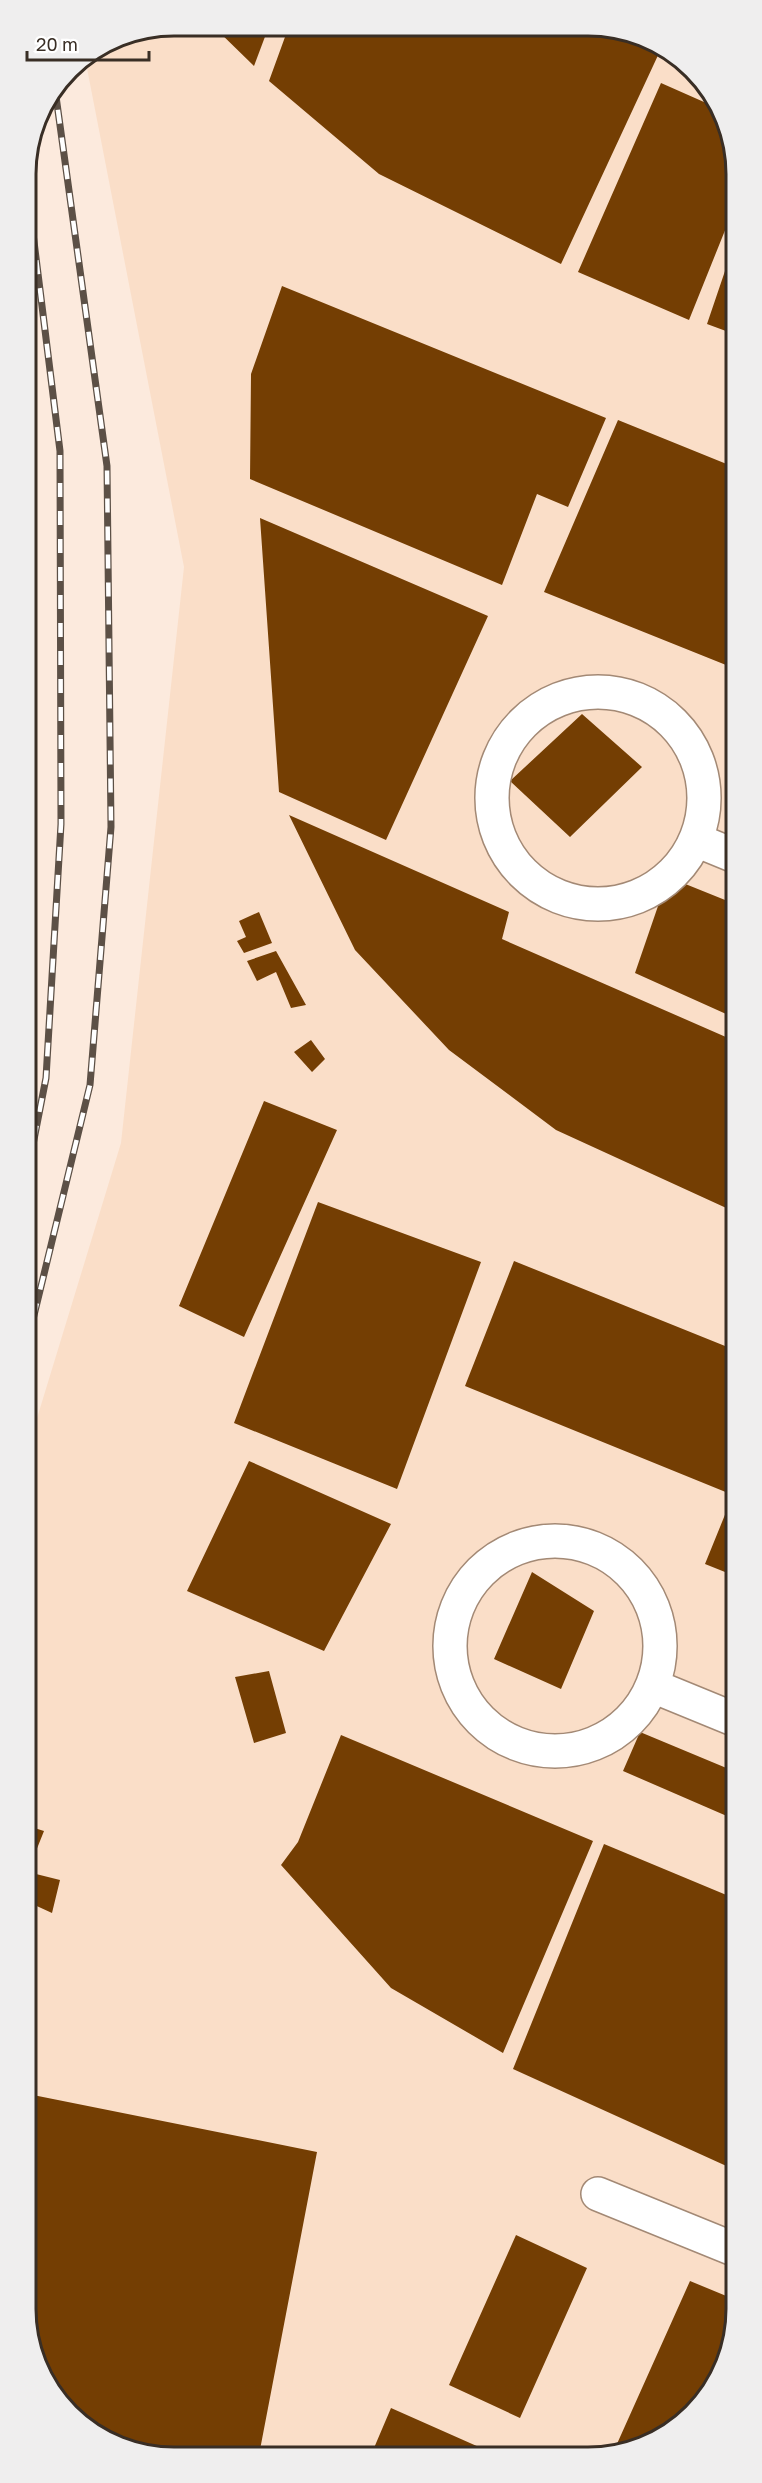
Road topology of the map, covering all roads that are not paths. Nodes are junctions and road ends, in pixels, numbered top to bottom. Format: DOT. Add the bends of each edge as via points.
graph roads {
  1 [pos="696,840"];
  2 [pos="726,852"];
  3 [pos="653,1686"];
  4 [pos="726,1716"];
  5 [pos="598,2194"];
  6 [pos="726,2246"];
  1 -- 1 [label="lane" via="678,869 651,891 619,903 585,904 552,894 524,874 503,847 492,814 492,780 504,747 525,719 556,699 591,691 627,696 659,711 685,737 700,769 704,805"];
  1 -- 2 [label="lane"];
  3 -- 3 [label="lane" via="661,1652 657,1617 641,1585 616,1560 584,1544 550,1540 515,1548 485,1565 463,1593 451,1625 453,1671 460,1693 480,1721 508,1741 542,1751 576,1750 608,1738 635,1715"];
  3 -- 4 [label="lane"];
  5 -- 6 [label="lane"];
}
